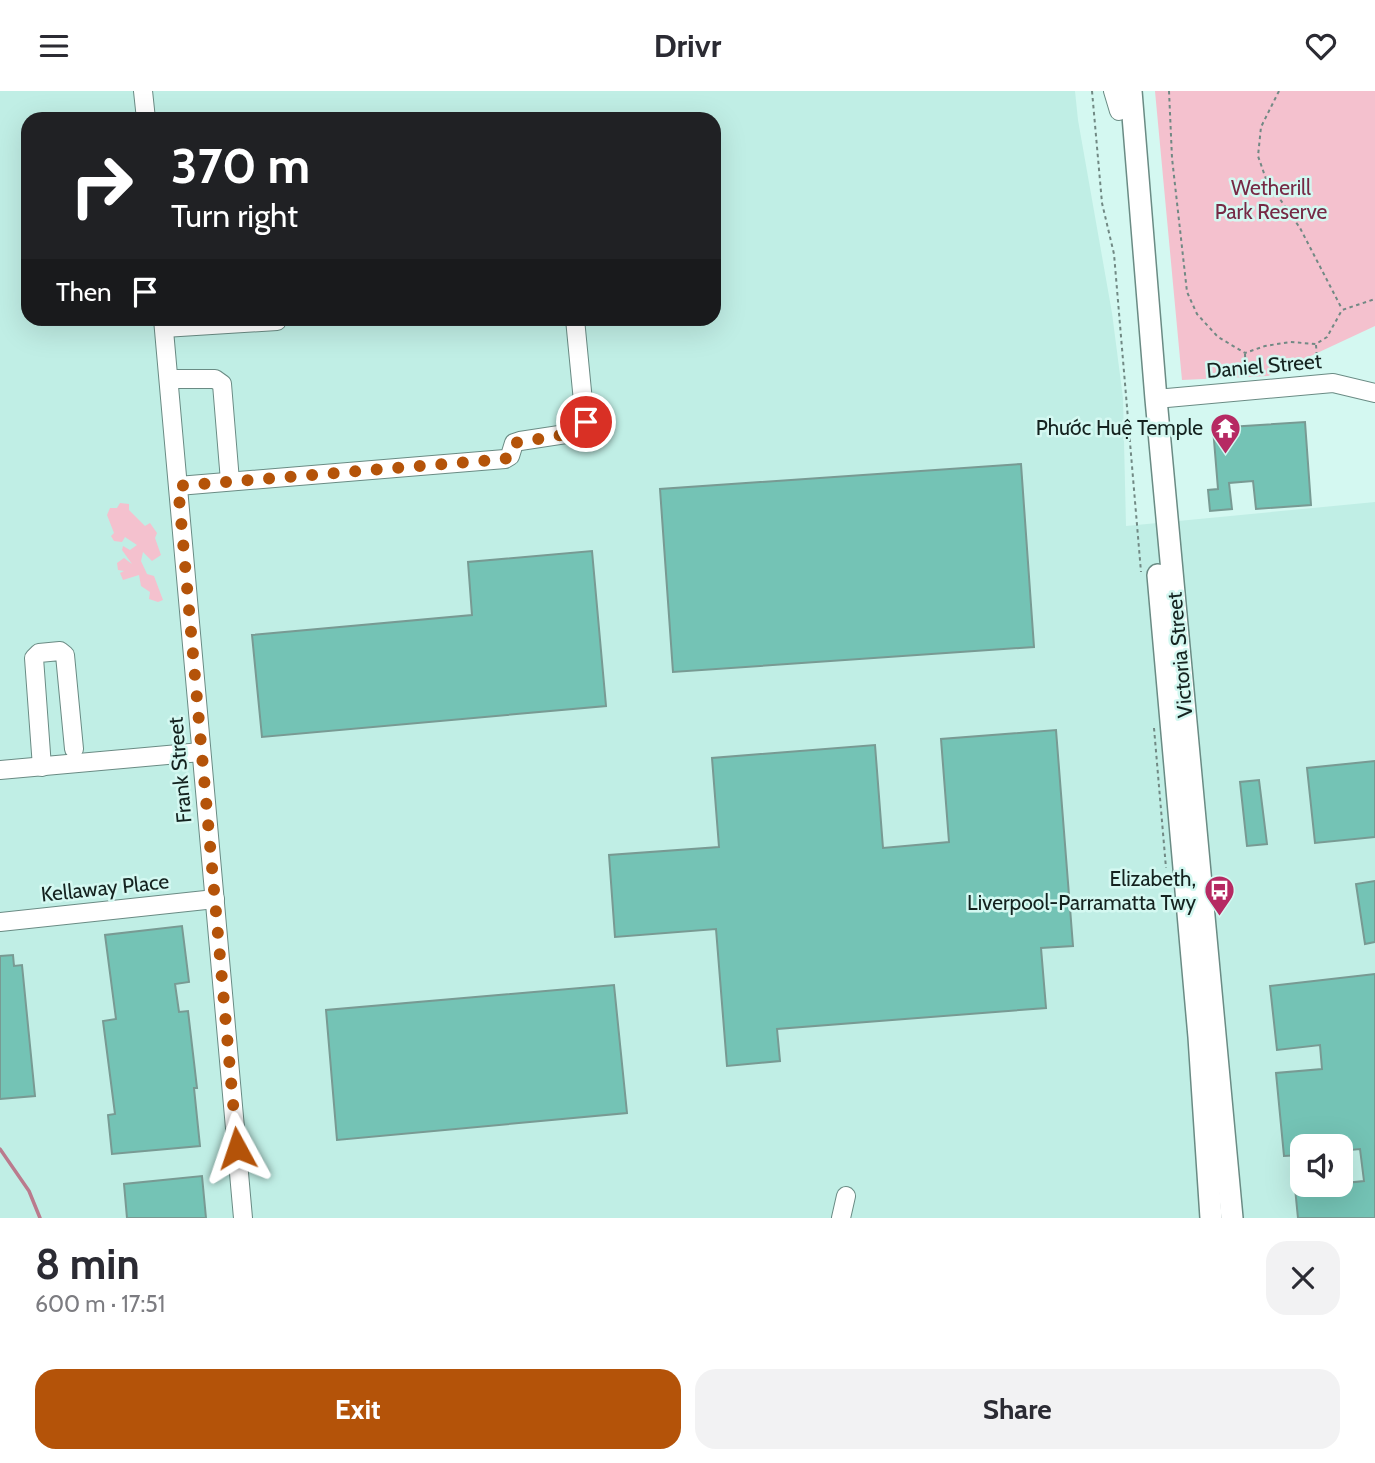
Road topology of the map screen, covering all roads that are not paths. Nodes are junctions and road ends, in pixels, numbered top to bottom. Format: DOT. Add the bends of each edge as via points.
graph roads {
  1 [pos="143,91"];
  2 [pos="1131,91"];
  3 [pos="1116,98"];
  4 [pos="145,112"];
  5 [pos="164,326"];
  6 [pos="576,326"];
  7 [pos="169,379"];
  8 [pos="1375,393"];
  9 [pos="1156,399"];
  10 [pos="230,481"];
  11 [pos="178,486"];
  12 [pos="74,748"];
  13 [pos="201,752"];
  14 [pos="42,767"];
  15 [pos="0,770"];
  16 [pos="215,899"];
  17 [pos="0,922"];
  18 [pos="846,1196"];
  19 [pos="243,1218"];
  20 [pos="841,1218"];
  21 [pos="1211,1218"];
  22 [pos="1232,1218"];
  1 -- 4 [label="street"];
  2 -- 9 [label="main road, Victoria Street"];
  3 -- 21 [label="main road, Victoria Street"];
  5 -- 7 [label="street, Frank Street"];
  6 -- 10 [label="street" via="586,422 579,432 514,443 505,459"];
  7 -- 10 [label="street" via="215,379 222,384"];
  7 -- 11 [label="street, Frank Street"];
  8 -- 9 [label="street, Daniel Street" via="1333,383"];
  9 -- 22 [label="main road, Victoria Street"];
  10 -- 11 [label="street"];
  11 -- 13 [label="street, Frank Street"];
  12 -- 14 [label="street" via="65,655 60,651 39,653 34,658"];
  13 -- 14 [label="street"];
  13 -- 16 [label="street, Frank Street"];
  14 -- 15 [label="street"];
  16 -- 17 [label="street, Kellaway Place"];
  16 -- 19 [label="street, Frank Street"];
  18 -- 20 [label="street"];
}
